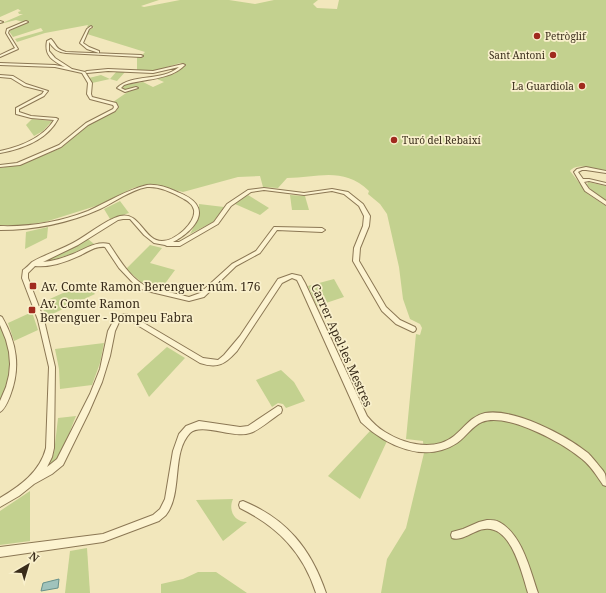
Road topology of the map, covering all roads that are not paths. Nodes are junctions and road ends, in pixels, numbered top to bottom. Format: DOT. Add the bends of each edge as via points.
graph roads {
  1 [pos="27,22"];
  2 [pos="91,27"];
  3 [pos="111,54"];
  4 [pos="0,56"];
  5 [pos="141,56"];
  6 [pos="0,64"];
  7 [pos="71,69"];
  8 [pos="85,72"];
  9 [pos="0,76"];
  10 [pos="136,88"];
  11 [pos="0,152"];
  12 [pos="0,166"];
  13 [pos="606,172"];
  14 [pos="582,181"];
  15 [pos="606,184"];
  16 [pos="606,203"];
  17 [pos="0,228"];
  18 [pos="322,230"];
  19 [pos="164,243"];
  20 [pos="34,264"];
  21 [pos="0,319"];
  22 [pos="413,329"];
  23 [pos="0,408"];
  24 [pos="278,410"];
  25 [pos="606,482"];
  26 [pos="27,483"];
  27 [pos="0,503"];
  28 [pos="243,505"];
  29 [pos="455,536"];
  30 [pos="0,552"];
  31 [pos="321,593"];
  32 [pos="533,593"];
  1 -- 4 [label="street" via="8,30 7,33 17,48"];
  2 -- 3 [label="street" via="82,39 82,45"];
  3 -- 5 [label="street"];
  3 -- 7 [label="street" via="66,53 56,49 51,40 48,41 46,47 53,59"];
  6 -- 7 [label="street"];
  7 -- 8 [label="street"];
  8 -- 10 [label="street" via="153,72 183,65 168,75 125,83 120,88 125,91"];
  8 -- 12 [label="street" via="90,83 91,98 115,104 114,110 87,124 60,146 18,164"];
  9 -- 11 [label="street" via="12,77 25,85 46,91 17,108 17,113 56,120 46,131 23,146"];
  13 -- 14 [label="street" via="578,169 576,174"];
  14 -- 15 [label="street"];
  14 -- 16 [label="street" via="590,193"];
  17 -- 19 [label="street" via="49,223 95,209 138,188 152,186 190,198 196,209 195,219 190,227 179,237"];
  18 -- 20 [label="street" via="276,228 258,252 234,265 202,295 190,299 140,286 121,267 107,245 98,245 79,254 42,265"];
  19 -- 20 [label="street" via="151,240 131,218 121,217"];
  19 -- 22 [label="street" via="180,244 188,240 216,223 229,205 250,191 264,189 304,194 332,190 346,193 358,201 366,216 366,226 357,248 356,261 388,313 398,322"];
  20 -- 26 [label="street" via="25,272 25,278 44,330 53,385 49,454 43,466"];
  21 -- 23 [label="street" via="11,342 12,362 9,395"];
  24 -- 30 [label="street" via="249,430 199,425 189,429 182,437 177,451 169,500 163,512 156,518 98,539"];
  25 -- 26 [label="street, Carrer Apel·les Mestres" via="585,456 554,437 510,418 485,416 473,421 449,444 427,449 414,449 380,434 364,419 302,283 299,278 292,276 283,279 277,285 233,352 221,362 214,364 202,361 130,318 118,318 112,329 108,356 101,376 60,462"];
  26 -- 27 [label="street"];
  28 -- 31 [label="street" via="263,515 297,546 313,570"];
  29 -- 32 [label="street" via="486,524 500,527 514,542"];
}
